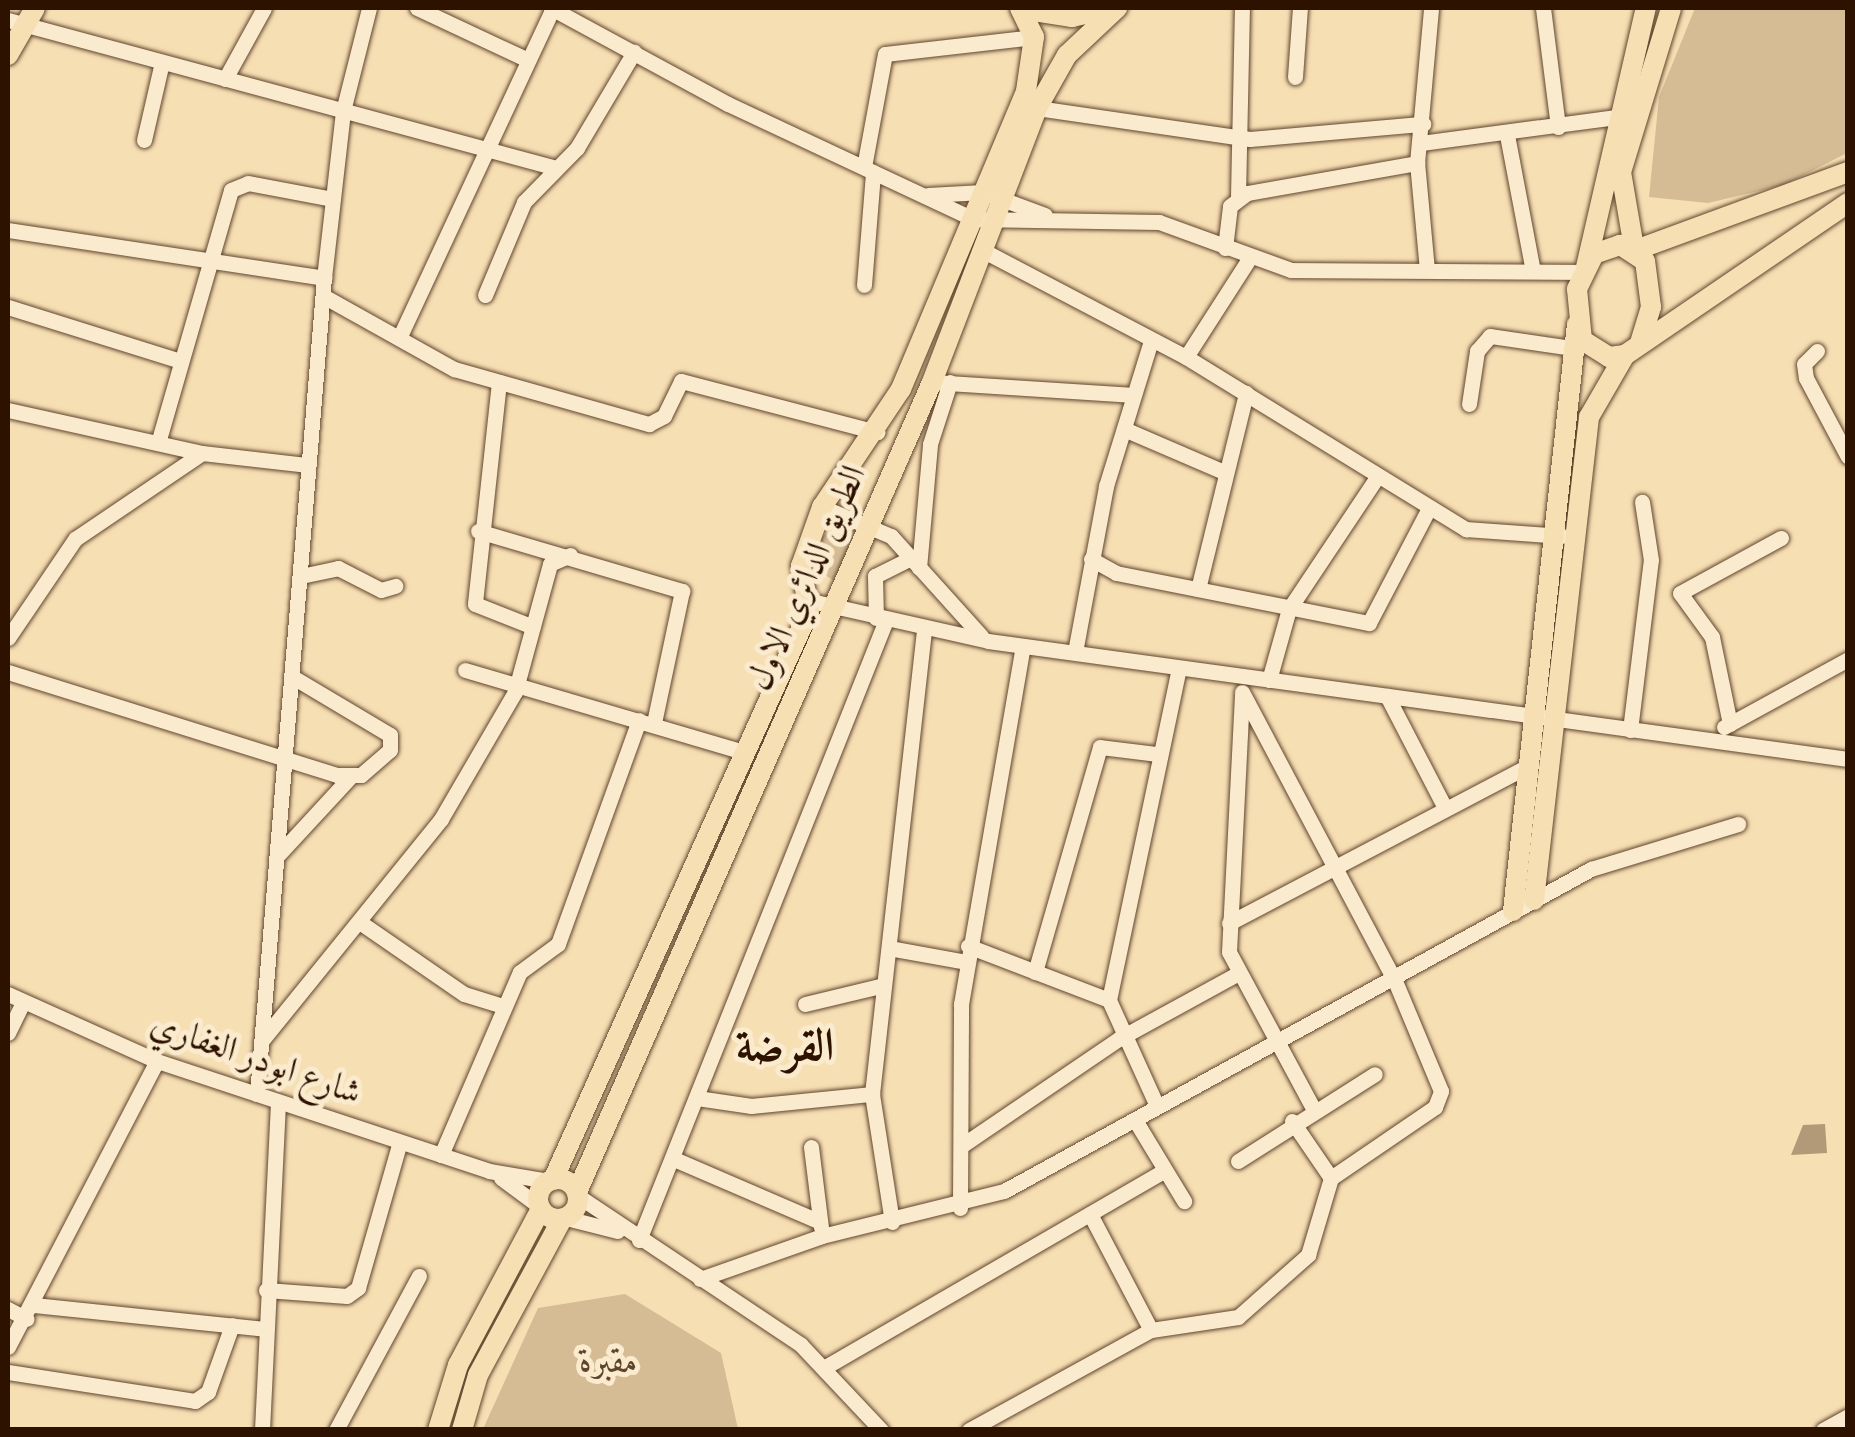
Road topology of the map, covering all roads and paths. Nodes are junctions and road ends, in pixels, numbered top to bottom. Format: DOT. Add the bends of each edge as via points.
graph roads {
  1 [pos="264,8"];
  2 [pos="370,8"];
  3 [pos="417,8"];
  4 [pos="552,8"];
  5 [pos="1021,8"];
  6 [pos="1115,8"];
  7 [pos="1242,8"];
  8 [pos="1300,8"];
  9 [pos="1431,8"];
  10 [pos="1543,8"];
  11 [pos="1646,8"];
  12 [pos="1671,8"];
  13 [pos="576,14"];
  14 [pos="22,18"];
  15 [pos="1034,37"];
  16 [pos="9,49"];
  17 [pos="634,52"];
  18 [pos="526,59"];
  19 [pos="162,62"];
  20 [pos="1295,77"];
  21 [pos="224,79"];
  22 [pos="1037,108"];
  23 [pos="343,111"];
  24 [pos="1616,117"];
  25 [pos="1424,124"];
  26 [pos="1558,126"];
  27 [pos="1507,135"];
  28 [pos="1234,138"];
  29 [pos="144,140"];
  30 [pos="1421,144"];
  31 [pos="480,150"];
  32 [pos="1418,163"];
  33 [pos="556,168"];
  34 [pos="868,170"];
  35 [pos="1848,172"];
  36 [pos="983,192"];
  37 [pos="924,195"];
  38 [pos="1004,198"];
  39 [pos="1238,198"];
  40 [pos="333,199"];
  41 [pos="1848,203"];
  42 [pos="1048,216"];
  43 [pos="984,221"];
  44 [pos="8,230"];
  45 [pos="1226,248"];
  46 [pos="1635,249"];
  47 [pos="982,250"];
  48 [pos="212,256"];
  49 [pos="1250,260"];
  50 [pos="1584,269"];
  51 [pos="1427,270"];
  52 [pos="1534,271"];
  53 [pos="324,278"];
  54 [pos="864,285"];
  55 [pos="484,295"];
  56 [pos="325,297"];
  57 [pos="8,307"];
  58 [pos="1577,324"];
  59 [pos="400,336"];
  60 [pos="1150,340"];
  61 [pos="1572,348"];
  62 [pos="1632,349"];
  63 [pos="1818,351"];
  64 [pos="1186,358"];
  65 [pos="177,360"];
  66 [pos="499,382"];
  67 [pos="941,382"];
  68 [pos="1246,393"];
  69 [pos="1131,396"];
  70 [pos="1469,404"];
  71 [pos="8,410"];
  72 [pos="1124,428"];
  73 [pos="876,432"];
  74 [pos="158,443"];
  75 [pos="202,453"];
  76 [pos="1848,457"];
  77 [pos="308,465"];
  78 [pos="1226,474"];
  79 [pos="1375,480"];
  80 [pos="1642,502"];
  81 [pos="822,507"];
  82 [pos="1428,510"];
  83 [pos="871,522"];
  84 [pos="478,531"];
  85 [pos="1565,535"];
  86 [pos="1781,538"];
  87 [pos="570,555"];
  88 [pos="1090,558"];
  89 [pos="915,564"];
  90 [pos="301,576"];
  91 [pos="395,586"];
  92 [pos="1198,589"];
  93 [pos="821,605"];
  94 [pos="1289,608"];
  95 [pos="881,619"];
  96 [pos="533,627"];
  97 [pos="924,628"];
  98 [pos="8,638"];
  99 [pos="988,641"];
  100 [pos="1024,646"];
  101 [pos="1075,652"];
  102 [pos="1848,660"];
  103 [pos="1179,668"];
  104 [pos="465,670"];
  105 [pos="8,672"];
  106 [pos="291,676"];
  107 [pos="1270,680"];
  108 [pos="1242,684"];
  109 [pos="515,692"];
  110 [pos="1387,696"];
  111 [pos="1544,718"];
  112 [pos="646,722"];
  113 [pos="1730,724"];
  114 [pos="1630,730"];
  115 [pos="1703,739"];
  116 [pos="743,752"];
  117 [pos="1157,754"];
  118 [pos="285,757"];
  119 [pos="1848,759"];
  120 [pos="1528,766"];
  121 [pos="351,776"];
  122 [pos="1445,808"];
  123 [pos="1738,824"];
  124 [pos="278,855"];
  125 [pos="1333,872"];
  126 [pos="1534,900"];
  127 [pos="1513,911"];
  128 [pos="362,923"];
  129 [pos="1229,923"];
  130 [pos="890,948"];
  131 [pos="967,954"];
  132 [pos="1034,972"];
  133 [pos="1235,975"];
  134 [pos="1395,980"];
  135 [pos="884,985"];
  136 [pos="8,994"];
  137 [pos="1109,1000"];
  138 [pos="24,1002"];
  139 [pos="805,1004"];
  140 [pos="503,1006"];
  141 [pos="8,1033"];
  142 [pos="1120,1038"];
  143 [pos="262,1040"];
  144 [pos="1272,1043"];
  145 [pos="156,1061"];
  146 [pos="1375,1074"];
  147 [pos="257,1094"];
  148 [pos="872,1094"];
  149 [pos="697,1098"];
  150 [pos="278,1102"];
  151 [pos="1157,1106"];
  152 [pos="1312,1106"];
  153 [pos="1136,1120"];
  154 [pos="1292,1121"];
  155 [pos="400,1142"];
  156 [pos="961,1146"];
  157 [pos="811,1147"];
  158 [pos="441,1154"];
  159 [pos="674,1159"];
  160 [pos="1238,1161"];
  161 [pos="489,1171"];
  162 [pos="1164,1171"];
  163 [pos="1331,1178"];
  164 [pos="551,1180"];
  165 [pos="578,1194"];
  166 [pos="1184,1202"];
  167 [pos="540,1207"];
  168 [pos="960,1208"];
  169 [pos="1090,1214"];
  170 [pos="564,1219"];
  171 [pos="892,1222"];
  172 [pos="821,1229"];
  173 [pos="635,1238"];
  174 [pos="420,1276"];
  175 [pos="700,1279"];
  176 [pos="266,1290"];
  177 [pos="8,1310"];
  178 [pos="31,1312"];
  179 [pos="232,1326"];
  180 [pos="265,1329"];
  181 [pos="1152,1330"];
  182 [pos="8,1347"];
  183 [pos="827,1366"];
  184 [pos="8,1372"];
  185 [pos="1848,1416"];
  186 [pos="262,1430"];
  187 [pos="336,1430"];
  188 [pos="438,1430"];
  189 [pos="462,1430"];
  190 [pos="881,1430"];
  191 [pos="969,1430"];
  192 [pos="1823,1430"];
  1 -- 21 [label="street"];
  2 -- 23 [label="street"];
  3 -- 18 [label="street"];
  4 -- 13 [label="street"];
  4 -- 18 [label="street"];
  5 -- 6 [label="main road" via="1072,17"];
  5 -- 15 [label="main road"];
  6 -- 22 [label="main road, الطريق الدائري الاول" via="1067,55"];
  7 -- 28 [label="street"];
  8 -- 20 [label="street"];
  9 -- 25 [label="street"];
  10 -- 26 [label="street"];
  11 -- 24 [label="main road"];
  12 -- 46 [label="main road" via="1621,172"];
  13 -- 17 [label="street"];
  14 -- 16 [label="main road"];
  14 -- 19 [label="street"];
  15 -- 34 [label="street" via="884,54"];
  15 -- 36 [label="main road, الطريق الدائري الاول" via="1026,91"];
  17 -- 33 [label="street"];
  17 -- 34 [label="street"];
  18 -- 31 [label="street"];
  19 -- 21 [label="street"];
  19 -- 29 [label="street"];
  21 -- 23 [label="street"];
  22 -- 28 [label="street"];
  22 -- 38 [label="main road, الطريق الدائري الاول"];
  23 -- 31 [label="street"];
  23 -- 40 [label="street"];
  24 -- 26 [label="street"];
  24 -- 50 [label="main road"];
  25 -- 28 [label="street"];
  25 -- 30 [label="street"];
  26 -- 27 [label="street"];
  27 -- 30 [label="street"];
  27 -- 52 [label="street"];
  28 -- 39 [label="street"];
  30 -- 32 [label="street"];
  31 -- 33 [label="street"];
  31 -- 59 [label="street"];
  32 -- 39 [label="street"];
  32 -- 51 [label="street"];
  33 -- 55 [label="street" via="524,202"];
  34 -- 37 [label="street"];
  34 -- 54 [label="street"];
  35 -- 46 [label="main road"];
  36 -- 37 [label="street"];
  36 -- 38 [label="street"];
  36 -- 43 [label="main road, الطريق الدائري الاول"];
  37 -- 43 [label="street"];
  38 -- 42 [label="street"];
  38 -- 43 [label="main road, الطريق الدائري الاول"];
  39 -- 45 [label="street"];
  40 -- 48 [label="street" via="238,184"];
  40 -- 53 [label="street"];
  41 -- 62 [label="main road"];
  42 -- 43 [label="street"];
  42 -- 45 [label="street" via="1159,222"];
  43 -- 47 [label="main road, الطريق الدائري الاول"];
  43 -- 73 [label="main road, الطريق الدائري الاول"];
  44 -- 48 [label="street"];
  45 -- 49 [label="street"];
  46 -- 50 [label="main road" via="1606,247"];
  46 -- 62 [label="main road" via="1652,287"];
  47 -- 60 [label="street"];
  47 -- 67 [label="main road, الطريق الدائري الاول"];
  48 -- 53 [label="street"];
  48 -- 65 [label="street"];
  49 -- 51 [label="street" via="1292,270"];
  49 -- 64 [label="street"];
  50 -- 52 [label="street"];
  50 -- 58 [label="main road"];
  51 -- 52 [label="street"];
  53 -- 56 [label="street"];
  56 -- 59 [label="street"];
  56 -- 77 [label="street"];
  57 -- 65 [label="street"];
  58 -- 61 [label="main road"];
  58 -- 62 [label="main road" via="1593,352"];
  59 -- 66 [label="street" via="454,369"];
  60 -- 64 [label="street"];
  60 -- 69 [label="street"];
  61 -- 70 [label="street" via="1490,336 1477,351"];
  61 -- 85 [label="main road"];
  62 -- 85 [label="main road" via="1589,417"];
  63 -- 76 [label="street" via="1804,364 1806,378"];
  64 -- 68 [label="street"];
  65 -- 74 [label="street"];
  66 -- 73 [label="street" via="649,424 664,416 681,381"];
  66 -- 84 [label="street"];
  67 -- 69 [label="street"];
  67 -- 83 [label="main road, الطريق الدائري الاول"];
  67 -- 89 [label="street"];
  68 -- 78 [label="street"];
  68 -- 79 [label="street"];
  69 -- 72 [label="street"];
  71 -- 74 [label="street"];
  72 -- 78 [label="street"];
  72 -- 88 [label="street"];
  73 -- 81 [label="main road, الطريق الدائري الاول"];
  74 -- 75 [label="street"];
  75 -- 77 [label="street"];
  75 -- 98 [label="street" via="75,538"];
  77 -- 90 [label="street"];
  78 -- 92 [label="street"];
  79 -- 82 [label="street"];
  79 -- 94 [label="street"];
  80 -- 114 [label="street" via="1651,560"];
  81 -- 83 [label="street"];
  81 -- 93 [label="main road, الطريق الدائري الاول" via="801,566"];
  82 -- 85 [label="street" via="1495,536"];
  82 -- 94 [label="street" via="1370,622"];
  83 -- 89 [label="street"];
  83 -- 93 [label="main road, الطريق الدائري الاول"];
  84 -- 87 [label="street"];
  84 -- 96 [label="street" via="475,604"];
  85 -- 111 [label="main road"];
  86 -- 113 [label="street" via="1680,593 1712,637"];
  87 -- 96 [label="street" via="550,564"];
  87 -- 112 [label="street" via="682,591"];
  88 -- 92 [label="street"];
  88 -- 101 [label="street"];
  89 -- 95 [label="street" via="875,576"];
  89 -- 99 [label="street"];
  90 -- 91 [label="street" via="338,568 381,590"];
  90 -- 106 [label="street"];
  92 -- 94 [label="street"];
  93 -- 95 [label="street"];
  93 -- 116 [label="main road, الطريق الدائري الاول"];
  93 -- 165 [label="main road, الطريق الدائري الاول"];
  94 -- 107 [label="street"];
  95 -- 97 [label="street"];
  95 -- 149 [label="street"];
  96 -- 109 [label="street"];
  97 -- 99 [label="street"];
  97 -- 130 [label="street"];
  99 -- 100 [label="street"];
  100 -- 101 [label="street"];
  100 -- 131 [label="street"];
  101 -- 103 [label="street"];
  102 -- 113 [label="street"];
  103 -- 108 [label="street"];
  103 -- 117 [label="street"];
  104 -- 109 [label="street"];
  105 -- 118 [label="street"];
  106 -- 118 [label="street"];
  106 -- 121 [label="street" via="390,735 390,750"];
  107 -- 108 [label="street"];
  107 -- 110 [label="street"];
  108 -- 125 [label="street"];
  108 -- 129 [label="street"];
  109 -- 112 [label="street"];
  109 -- 128 [label="street" via="417,856"];
  110 -- 111 [label="street"];
  110 -- 122 [label="street"];
  111 -- 114 [label="street"];
  111 -- 120 [label="main road"];
  111 -- 126 [label="main road"];
  112 -- 116 [label="street"];
  112 -- 140 [label="street" via="558,944 520,972"];
  113 -- 115 [label="street"];
  114 -- 115 [label="street"];
  115 -- 119 [label="street"];
  116 -- 164 [label="main road, الطريق الدائري الاول"];
  117 -- 132 [label="street" via="1100,747"];
  117 -- 137 [label="street"];
  118 -- 121 [label="street"];
  118 -- 124 [label="street"];
  120 -- 122 [label="street"];
  120 -- 127 [label="main road"];
  121 -- 124 [label="street"];
  122 -- 125 [label="street"];
  123 -- 126 [label="street" via="1625,856"];
  124 -- 143 [label="street"];
  125 -- 129 [label="street"];
  125 -- 134 [label="street"];
  126 -- 127 [label="street"];
  127 -- 134 [label="street"];
  128 -- 140 [label="street" via="464,994"];
  128 -- 143 [label="street"];
  129 -- 133 [label="street"];
  130 -- 131 [label="street"];
  130 -- 135 [label="street"];
  131 -- 132 [label="street"];
  131 -- 156 [label="street"];
  132 -- 137 [label="street"];
  133 -- 142 [label="street"];
  133 -- 144 [label="street"];
  134 -- 144 [label="street"];
  134 -- 163 [label="street" via="1441,1091 1435,1107"];
  135 -- 139 [label="street"];
  135 -- 148 [label="street"];
  136 -- 138 [label="street, شارع ابودر الغفاري"];
  137 -- 142 [label="street"];
  138 -- 141 [label="street"];
  138 -- 145 [label="street, شارع ابودر الغفاري"];
  140 -- 158 [label="street"];
  142 -- 151 [label="street"];
  142 -- 156 [label="street"];
  143 -- 147 [label="street"];
  144 -- 151 [label="street"];
  144 -- 152 [label="street"];
  145 -- 147 [label="street, شارع ابودر الغفاري"];
  145 -- 178 [label="street"];
  146 -- 152 [label="street"];
  147 -- 150 [label="street, شارع ابودر الغفاري"];
  148 -- 149 [label="street" via="751,1106"];
  148 -- 171 [label="street"];
  149 -- 159 [label="street"];
  150 -- 155 [label="street, شارع ابودر الغفاري"];
  150 -- 176 [label="street"];
  151 -- 153 [label="street"];
  152 -- 154 [label="street"];
  153 -- 162 [label="street"];
  153 -- 168 [label="street"];
  154 -- 160 [label="street"];
  154 -- 163 [label="street"];
  155 -- 158 [label="street, شارع ابودر الغفاري"];
  155 -- 176 [label="street" via="358,1288 348,1296"];
  156 -- 168 [label="street"];
  157 -- 172 [label="street"];
  158 -- 161 [label="street, شارع ابودر الغفاري"];
  159 -- 172 [label="street"];
  159 -- 173 [label="street"];
  161 -- 164 [label="street, شارع ابودر الغفاري"];
  161 -- 167 [label="street, شارع ابودر الغفاري"];
  162 -- 166 [label="street"];
  162 -- 169 [label="street"];
  163 -- 181 [label="street" via="1308,1255 1265,1301 1212,1326"];
  164 -- 165 [label="main road"];
  164 -- 167 [label="main road, الطريق الدائري الاول"];
  165 -- 170 [label="main road, الطريق الدائري الاول"];
  165 -- 173 [label="street"];
  167 -- 170 [label="main road"];
  167 -- 188 [label="main road" via="458,1365"];
  168 -- 171 [label="street"];
  169 -- 181 [label="street"];
  169 -- 183 [label="street" via="926,1300"];
  170 -- 173 [label="street"];
  170 -- 189 [label="main road" via="478,1375"];
  171 -- 172 [label="street"];
  172 -- 175 [label="street"];
  173 -- 175 [label="street"];
  174 -- 187 [label="street"];
  175 -- 183 [label="street"];
  176 -- 180 [label="street"];
  177 -- 178 [label="street"];
  178 -- 179 [label="street"];
  178 -- 182 [label="street"];
  179 -- 180 [label="street"];
  179 -- 184 [label="street" via="208,1392 195,1401"];
  180 -- 186 [label="street"];
  181 -- 191 [label="street"];
  183 -- 190 [label="street"];
  185 -- 192 [label="street"];
}
